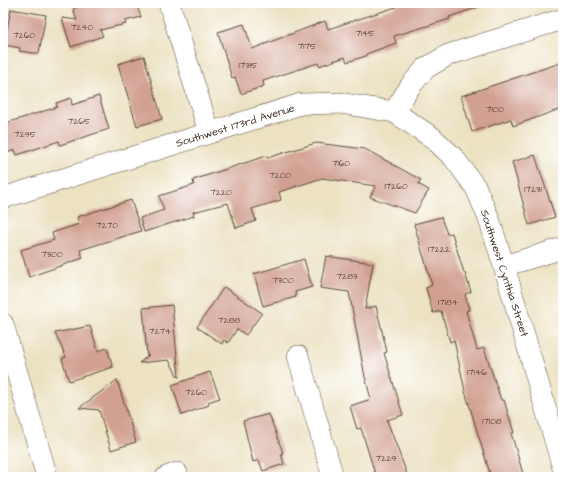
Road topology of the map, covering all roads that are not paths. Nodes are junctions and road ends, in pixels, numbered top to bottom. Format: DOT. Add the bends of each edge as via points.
graph roads {
  1 [pos="169,3"];
  2 [pos="563,19"];
  3 [pos="394,112"];
  4 [pos="209,132"];
  5 [pos="3,198"];
  6 [pos="563,248"];
  7 [pos="504,266"];
  8 [pos="3,324"];
  9 [pos="298,356"];
  10 [pos="10,376"];
  11 [pos="563,468"];
  12 [pos="47,477"];
  13 [pos="333,477"];
  1 -- 4 [label="street"];
  2 -- 3 [label="street" via="448,55 426,68 411,84"];
  3 -- 4 [label="street, Southwest 173rd Avenue" via="340,103 301,104"];
  3 -- 7 [label="street, Southwest Cynthia Street" via="433,138 454,158 476,188"];
  4 -- 5 [label="street, Southwest 173rd Avenue"];
  6 -- 7 [label="street"];
  7 -- 11 [label="street, Southwest Cynthia Street"];
  8 -- 10 [label="street"];
  9 -- 13 [label="street"];
  10 -- 12 [label="street"];
}
